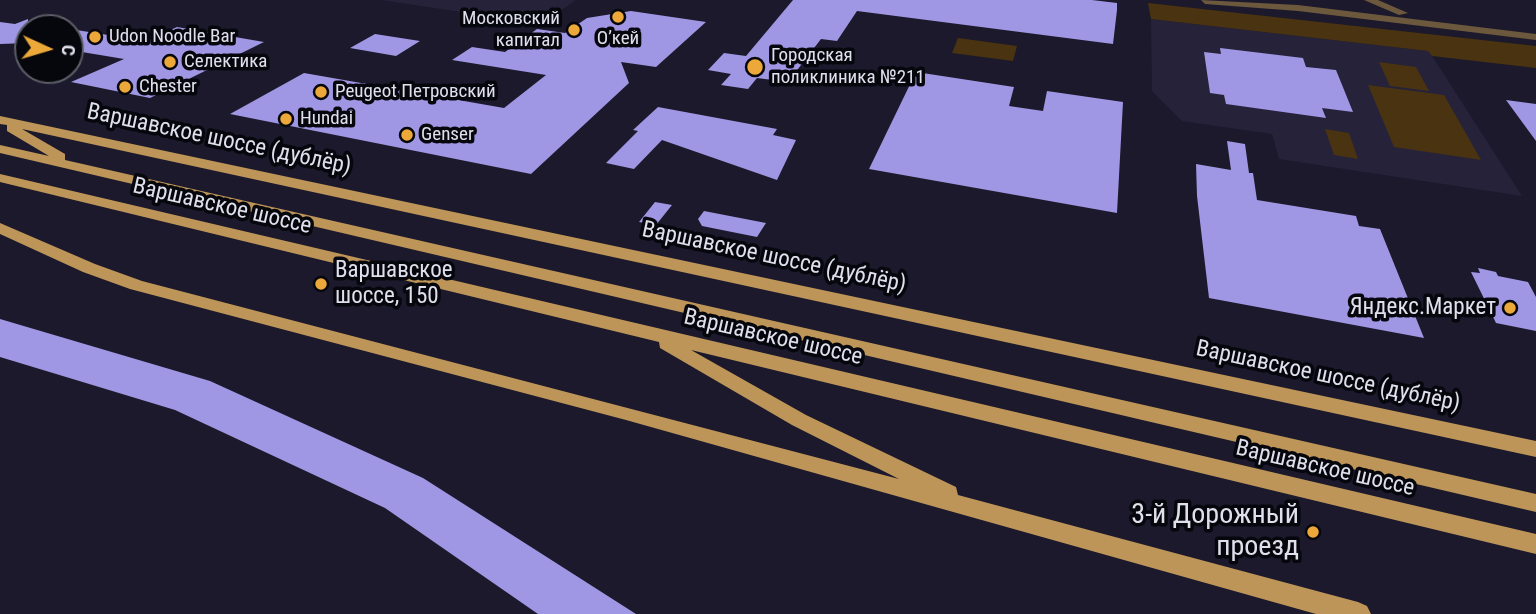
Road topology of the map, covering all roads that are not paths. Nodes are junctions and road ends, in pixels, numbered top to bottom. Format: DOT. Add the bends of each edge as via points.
graph roads {
  1 [pos="1282,0"];
  2 [pos="1369,0"];
  3 [pos="1200,1"];
  4 [pos="1231,2"];
  5 [pos="1292,4"];
  6 [pos="1306,14"];
  7 [pos="1395,15"];
  8 [pos="1376,23"];
  9 [pos="1500,33"];
  10 [pos="1536,37"];
  11 [pos="0,121"];
  12 [pos="0,149"];
  13 [pos="79,167"];
  14 [pos="0,178"];
  15 [pos="0,190"];
  16 [pos="85,199"];
  17 [pos="0,228"];
  18 [pos="648,333"];
  19 [pos="1536,449"];
  20 [pos="1536,503"];
  21 [pos="986,512"];
  22 [pos="1536,544"];
  23 [pos="1358,614"];
  1 -- 4 [label="street"];
  2 -- 7 [label="street"];
  3 -- 4 [label="street"];
  3 -- 6 [label="street"];
  4 -- 5 [label="street"];
  5 -- 6 [label="street"];
  5 -- 7 [label="street"];
  6 -- 8 [label="street"];
  7 -- 8 [label="street"];
  7 -- 9 [label="street"];
  8 -- 9 [label="street"];
  9 -- 10 [label="street"];
  11 -- 13 [label="main road"];
  11 -- 19 [label="main road, Варшавское шоссе (дублёр)"];
  12 -- 13 [label="main road, Варшавское шоссе"];
  13 -- 20 [label="main road, Варшавское шоссе"];
  14 -- 16 [label="main road, Варшавское шоссе"];
  15 -- 16 [label="main road"];
  16 -- 18 [label="main road, Варшавское шоссе"];
  17 -- 21 [label="main road" via="136,285"];
  18 -- 21 [label="main road" via="799,419"];
  18 -- 22 [label="main road, Варшавское шоссе"];
  21 -- 23 [label="main road"];
}
